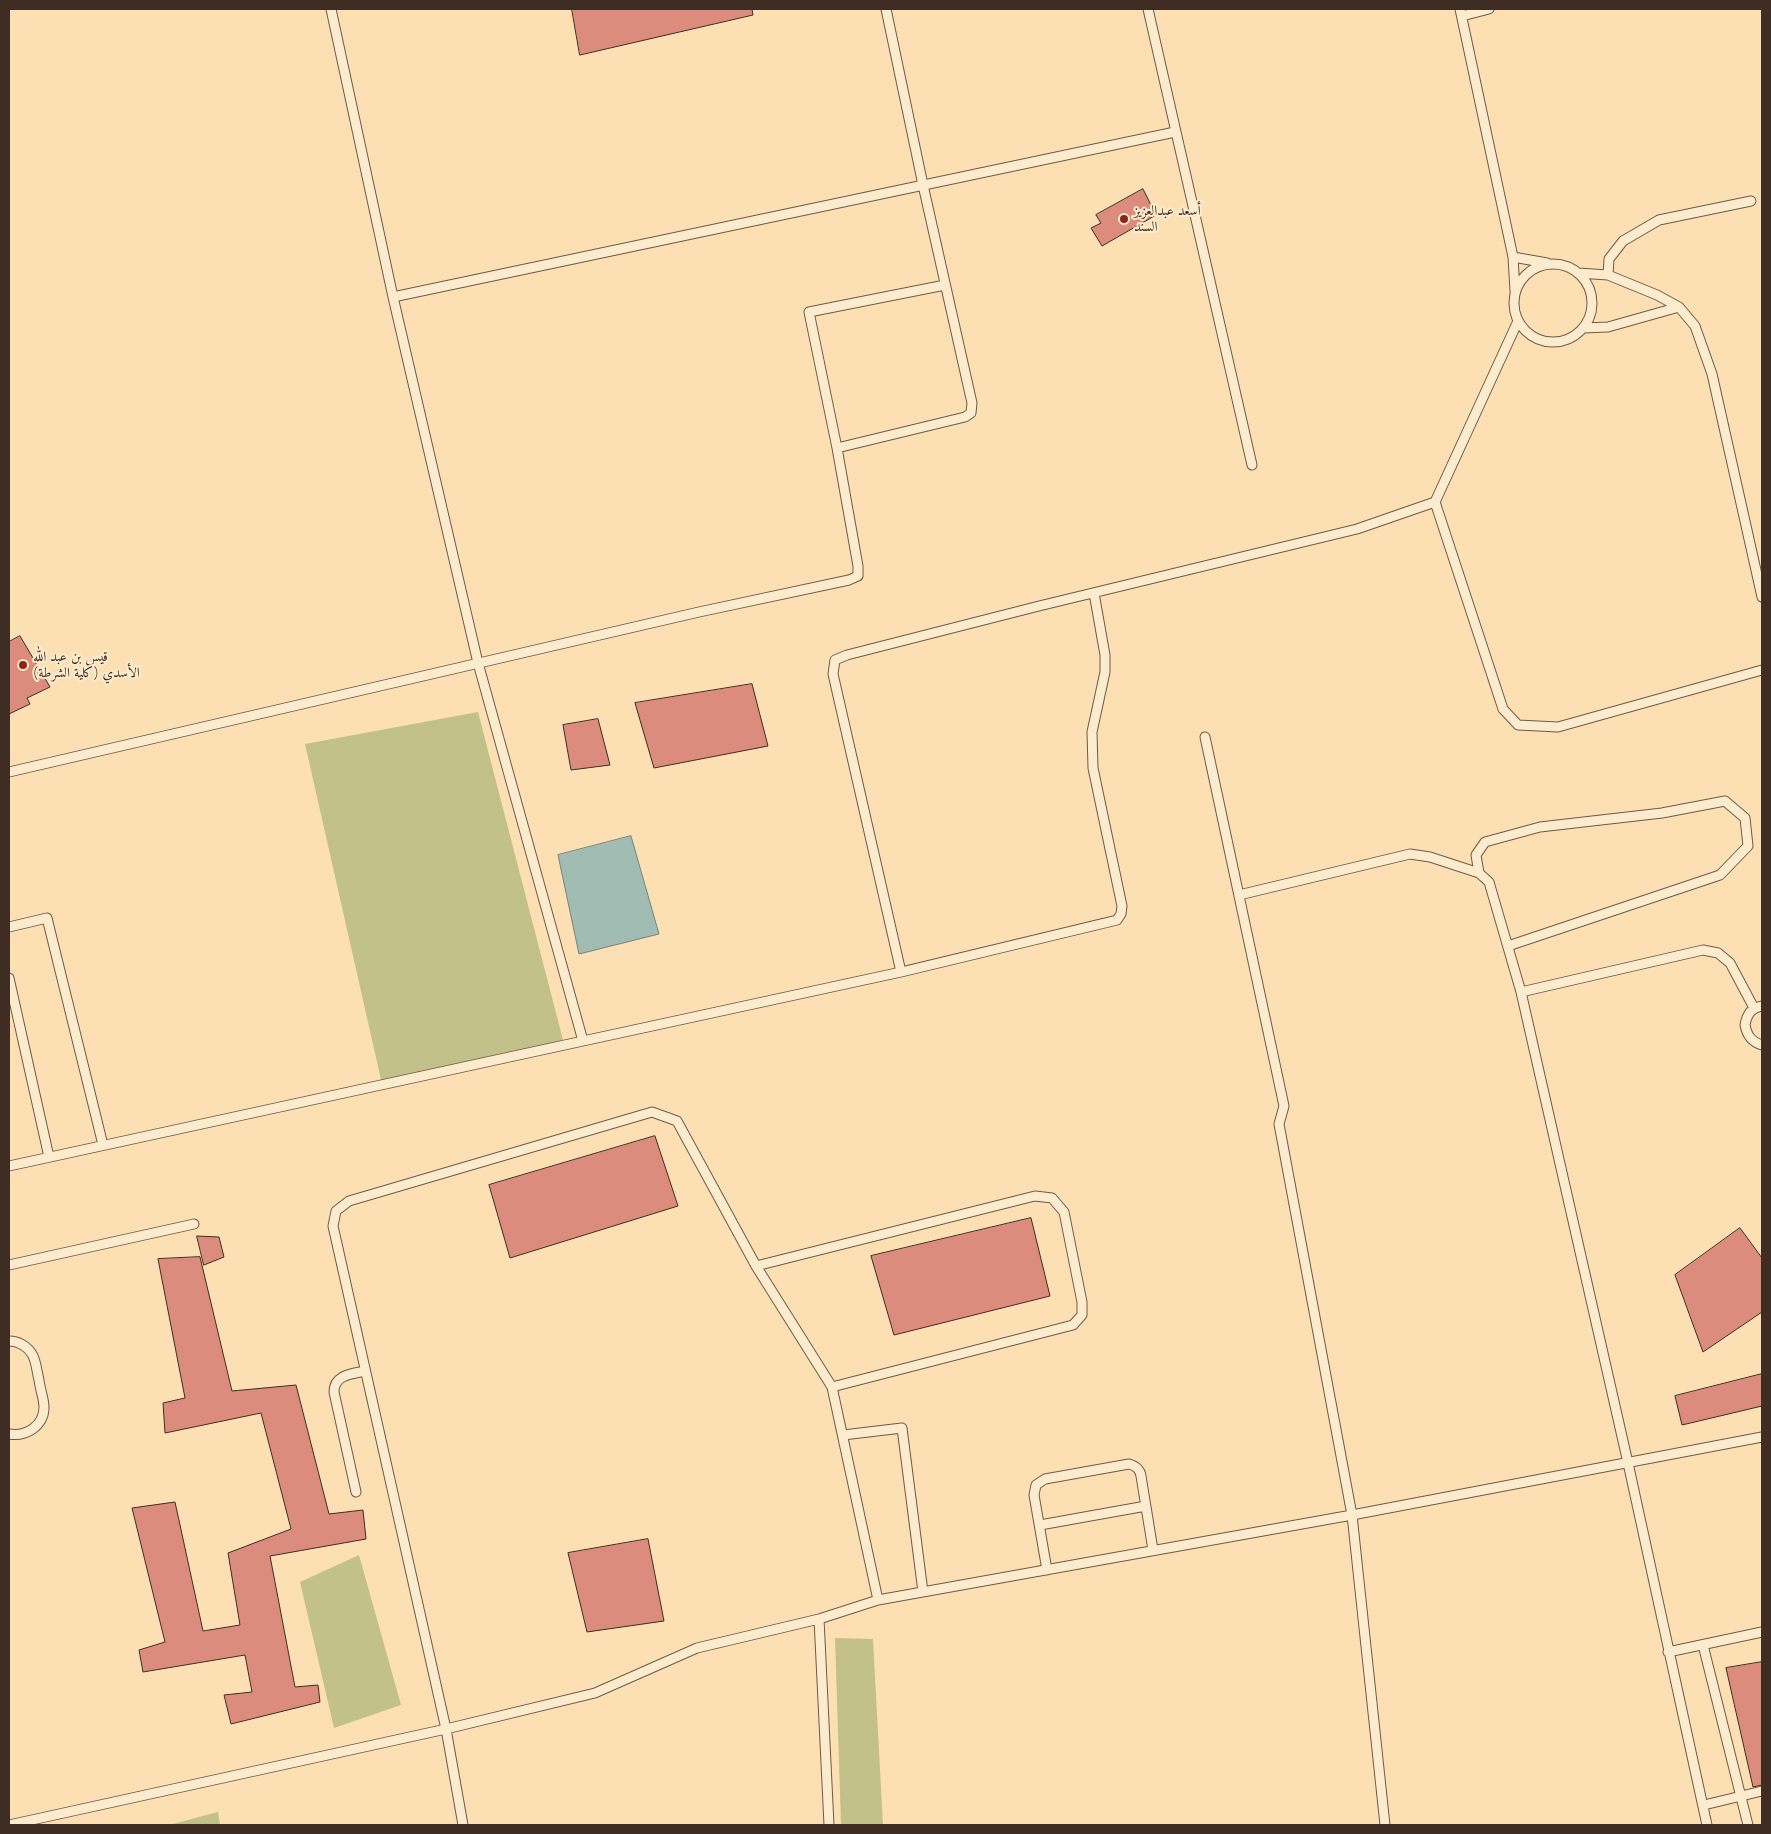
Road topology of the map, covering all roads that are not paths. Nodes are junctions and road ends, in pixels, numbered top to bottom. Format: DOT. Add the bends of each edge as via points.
graph roads {
  1 [pos="331,9"];
  2 [pos="886,9"];
  3 [pos="1148,9"];
  4 [pos="1489,9"];
  5 [pos="1461,13"];
  6 [pos="1175,132"];
  7 [pos="923,185"];
  8 [pos="1752,201"];
  9 [pos="1513,257"];
  10 [pos="1550,264"];
  11 [pos="1578,273"];
  12 [pos="1608,275"];
  13 [pos="945,285"];
  14 [pos="1515,291"];
  15 [pos="393,297"];
  16 [pos="1679,307"];
  17 [pos="1518,321"];
  18 [pos="1583,328"];
  19 [pos="837,448"];
  20 [pos="1252,465"];
  21 [pos="1435,502"];
  22 [pos="1094,593"];
  23 [pos="1762,597"];
  24 [pos="478,663"];
  25 [pos="1762,670"];
  26 [pos="1205,737"];
  27 [pos="9,772"];
  28 [pos="1479,872"];
  29 [pos="1238,895"];
  30 [pos="9,927"];
  31 [pos="1508,946"];
  32 [pos="901,972"];
  33 [pos="9,978"];
  34 [pos="1521,992"];
  35 [pos="1758,1007"];
  36 [pos="583,1041"];
  37 [pos="1762,1045"];
  38 [pos="102,1145"];
  39 [pos="48,1157"];
  40 [pos="9,1166"];
  41 [pos="194,1224"];
  42 [pos="9,1265"];
  43 [pos="756,1266"];
  44 [pos="9,1341"];
  45 [pos="365,1371"];
  46 [pos="832,1387"];
  47 [pos="9,1434"];
  48 [pos="842,1435"];
  49 [pos="1762,1437"];
  50 [pos="1628,1463"];
  51 [pos="356,1492"];
  52 [pos="1146,1506"];
  53 [pos="1352,1515"];
  54 [pos="1040,1525"];
  55 [pos="1153,1550"];
  56 [pos="1047,1570"];
  57 [pos="923,1592"];
  58 [pos="878,1600"];
  59 [pos="819,1619"];
  60 [pos="1762,1632"];
  61 [pos="1703,1645"];
  62 [pos="1668,1652"];
  63 [pos="446,1729"];
  64 [pos="1762,1791"];
  65 [pos="1740,1796"];
  66 [pos="1704,1805"];
  67 [pos="9,1825"];
  68 [pos="463,1825"];
  69 [pos="829,1825"];
  70 [pos="1385,1825"];
  71 [pos="1707,1825"];
  72 [pos="1748,1825"];
  1 -- 15 [label="lane"];
  2 -- 7 [label="lane"];
  3 -- 6 [label="lane"];
  4 -- 5 [label="lane"];
  5 -- 9 [label="lane"];
  6 -- 7 [label="lane"];
  6 -- 20 [label="lane"];
  7 -- 13 [label="lane"];
  7 -- 15 [label="lane"];
  8 -- 12 [label="lane" via="1659,220 1623,241 1609,259"];
  9 -- 10 [label="lane"];
  9 -- 14 [label="lane"];
  10 -- 11 [label="lane" via="1565,266"];
  10 -- 14 [label="lane" via="1535,268"];
  11 -- 12 [label="lane"];
  11 -- 18 [label="lane" via="1588,285 1592,300 1590,315"];
  12 -- 16 [label="lane"];
  13 -- 19 [label="lane" via="972,403 971,412 964,417"];
  13 -- 19 [label="lane" via="809,312"];
  14 -- 17 [label="lane"];
  15 -- 24 [label="lane"];
  16 -- 18 [label="lane" via="1608,327"];
  16 -- 23 [label="lane" via="1695,326 1712,374"];
  17 -- 18 [label="lane" via="1527,333 1541,340 1556,342 1571,338"];
  17 -- 21 [label="lane"];
  19 -- 24 [label="lane" via="858,576"];
  21 -- 22 [label="lane" via="1357,529"];
  21 -- 25 [label="lane" via="1503,709 1518,725 1558,727"];
  22 -- 32 [label="lane" via="1106,655 1092,732 1093,768 1122,906 1118,920"];
  22 -- 32 [label="lane" via="835,660 833,674"];
  24 -- 27 [label="lane"];
  24 -- 36 [label="lane"];
  26 -- 29 [label="lane"];
  28 -- 29 [label="lane" via="1410,854"];
  28 -- 31 [label="lane" via="1489,882"];
  28 -- 31 [label="lane" via="1476,855 1485,842 1540,827 1662,813 1725,801 1745,818 1748,846 1720,875"];
  29 -- 53 [label="lane" via="1284,1106 1279,1124"];
  30 -- 38 [label="lane" via="47,918"];
  31 -- 34 [label="lane"];
  32 -- 36 [label="lane"];
  33 -- 39 [label="lane"];
  34 -- 35 [label="lane" via="1703,950 1718,953 1730,963"];
  34 -- 50 [label="lane"];
  35 -- 37 [label="lane" via="1746,1018 1746,1032"];
  36 -- 38 [label="lane"];
  38 -- 39 [label="lane"];
  39 -- 40 [label="lane"];
  41 -- 42 [label="lane"];
  43 -- 45 [label="lane" via="678,1121 652,1112 349,1201 336,1211 332,1226"];
  43 -- 46 [label="lane"];
  43 -- 46 [label="lane" via="1035,1196 1052,1198 1064,1212 1082,1302 1082,1315 1072,1325"];
  44 -- 47 [label="lane" via="25,1346 33,1355 44,1406 37,1426 28,1432"];
  45 -- 51 [label="lane" via="342,1377 334,1386"];
  45 -- 63 [label="lane"];
  46 -- 48 [label="lane"];
  48 -- 57 [label="lane" via="902,1428"];
  48 -- 58 [label="lane"];
  49 -- 50 [label="lane"];
  50 -- 53 [label="lane"];
  50 -- 62 [label="lane"];
  52 -- 54 [label="lane"];
  52 -- 54 [label="lane" via="1140,1471 1134,1465 1045,1479 1034,1490"];
  52 -- 55 [label="lane"];
  53 -- 55 [label="lane"];
  53 -- 70 [label="lane"];
  54 -- 56 [label="lane"];
  55 -- 56 [label="lane"];
  56 -- 57 [label="lane"];
  57 -- 58 [label="lane"];
  58 -- 59 [label="lane"];
  59 -- 63 [label="lane" via="698,1648 594,1693"];
  59 -- 69 [label="lane"];
  60 -- 61 [label="lane"];
  61 -- 62 [label="lane"];
  61 -- 65 [label="lane"];
  62 -- 66 [label="lane"];
  63 -- 67 [label="lane"];
  63 -- 68 [label="lane"];
  64 -- 65 [label="lane"];
  65 -- 66 [label="lane"];
  65 -- 72 [label="lane"];
  66 -- 71 [label="lane"];
}
